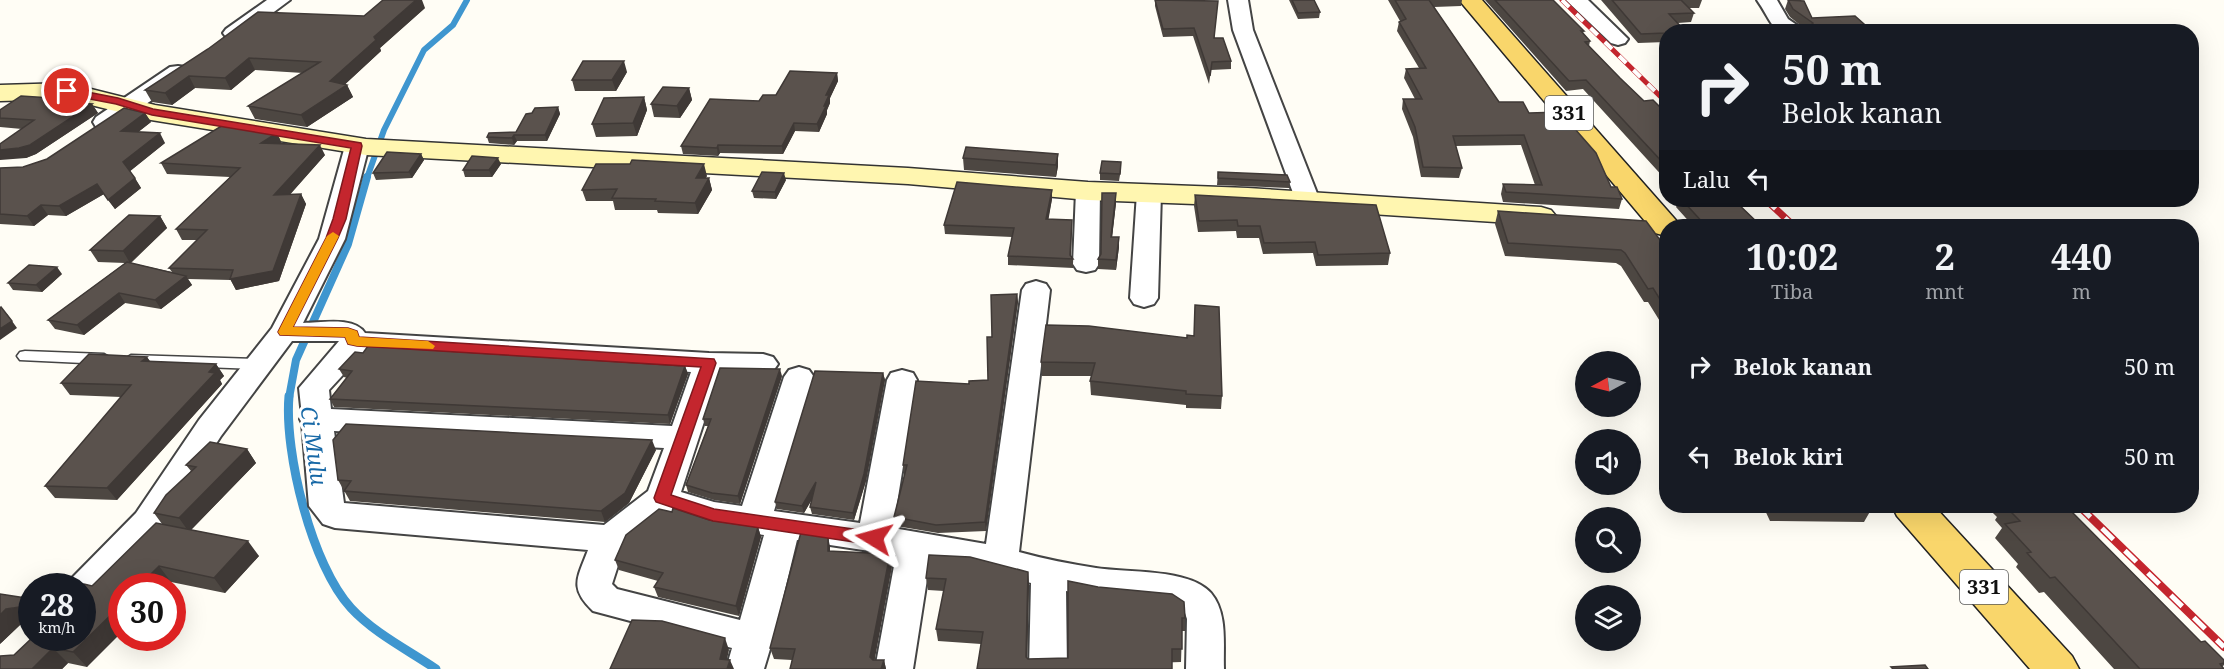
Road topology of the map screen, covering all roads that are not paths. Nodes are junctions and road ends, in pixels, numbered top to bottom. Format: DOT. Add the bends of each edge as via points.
graph roads {
  1 [pos="280,0"];
  2 [pos="1238,0"];
  3 [pos="1470,0"];
  4 [pos="1576,0"];
  5 [pos="1767,0"];
  6 [pos="1783,24"];
  7 [pos="1618,39"];
  8 [pos="219,44"];
  9 [pos="192,63"];
  10 [pos="0,93"];
  11 [pos="127,106"];
  12 [pos="82,136"];
  13 [pos="362,146"];
  14 [pos="1088,191"];
  15 [pos="1149,193"];
  16 [pos="1308,201"];
  17 [pos="1565,217"];
  18 [pos="1660,219"];
  19 [pos="1630,221"];
  20 [pos="1659,224"];
  21 [pos="1086,264"];
  22 [pos="1036,290"];
  23 [pos="1144,298"];
  24 [pos="302,332"];
  25 [pos="357,342"];
  26 [pos="25,356"];
  27 [pos="709,363"];
  28 [pos="257,364"];
  29 [pos="763,364"];
  30 [pos="798,376"];
  31 [pos="902,380"];
  32 [pos="315,419"];
  33 [pos="681,438"];
  34 [pos="662,498"];
  35 [pos="1917,513"];
  36 [pos="769,523"];
  37 [pos="874,538"];
  38 [pos="610,539"];
  39 [pos="915,545"];
  40 [pos="1001,561"];
  41 [pos="1049,574"];
  42 [pos="96,576"];
  43 [pos="750,654"];
  44 [pos="894,669"];
  45 [pos="1048,669"];
  46 [pos="1205,669"];
  47 [pos="2057,669"];
  1 -- 8 [label="street"];
  2 -- 16 [label="street" via="1243,30"];
  3 -- 18 [label="main road, 331"];
  4 -- 7 [label="street"];
  5 -- 6 [label="street"];
  9 -- 11 [label="street"];
  10 -- 11 [label="street" via="67,91"];
  11 -- 12 [label="street"];
  11 -- 13 [label="street"];
  13 -- 14 [label="street" via="896,176"];
  13 -- 24 [label="street"];
  14 -- 15 [label="street"];
  14 -- 21 [label="street"];
  15 -- 16 [label="street"];
  15 -- 23 [label="street"];
  16 -- 17 [label="street"];
  19 -- 20 [label="street"];
  22 -- 40 [label="street"];
  24 -- 25 [label="street" via="348,332"];
  24 -- 28 [label="street"];
  25 -- 27 [label="street"];
  25 -- 32 [label="street" via="314,388"];
  26 -- 28 [label="lane"];
  27 -- 29 [label="street"];
  27 -- 33 [label="street"];
  28 -- 42 [label="street" via="153,515"];
  30 -- 36 [label="street"];
  31 -- 37 [label="street"];
  32 -- 33 [label="street"];
  32 -- 38 [label="street" via="326,507 335,515"];
  33 -- 34 [label="street"];
  34 -- 36 [label="street" via="713,515"];
  34 -- 38 [label="street"];
  35 -- 47 [label="main road, 331"];
  36 -- 37 [label="street"];
  36 -- 43 [label="street"];
  37 -- 39 [label="street"];
  38 -- 43 [label="street" via="594,580 594,590 606,601"];
  39 -- 40 [label="street"];
  39 -- 44 [label="street"];
  40 -- 41 [label="street"];
  41 -- 45 [label="street"];
  41 -- 46 [label="street" via="1187,595 1200,604 1205,619"];
}
